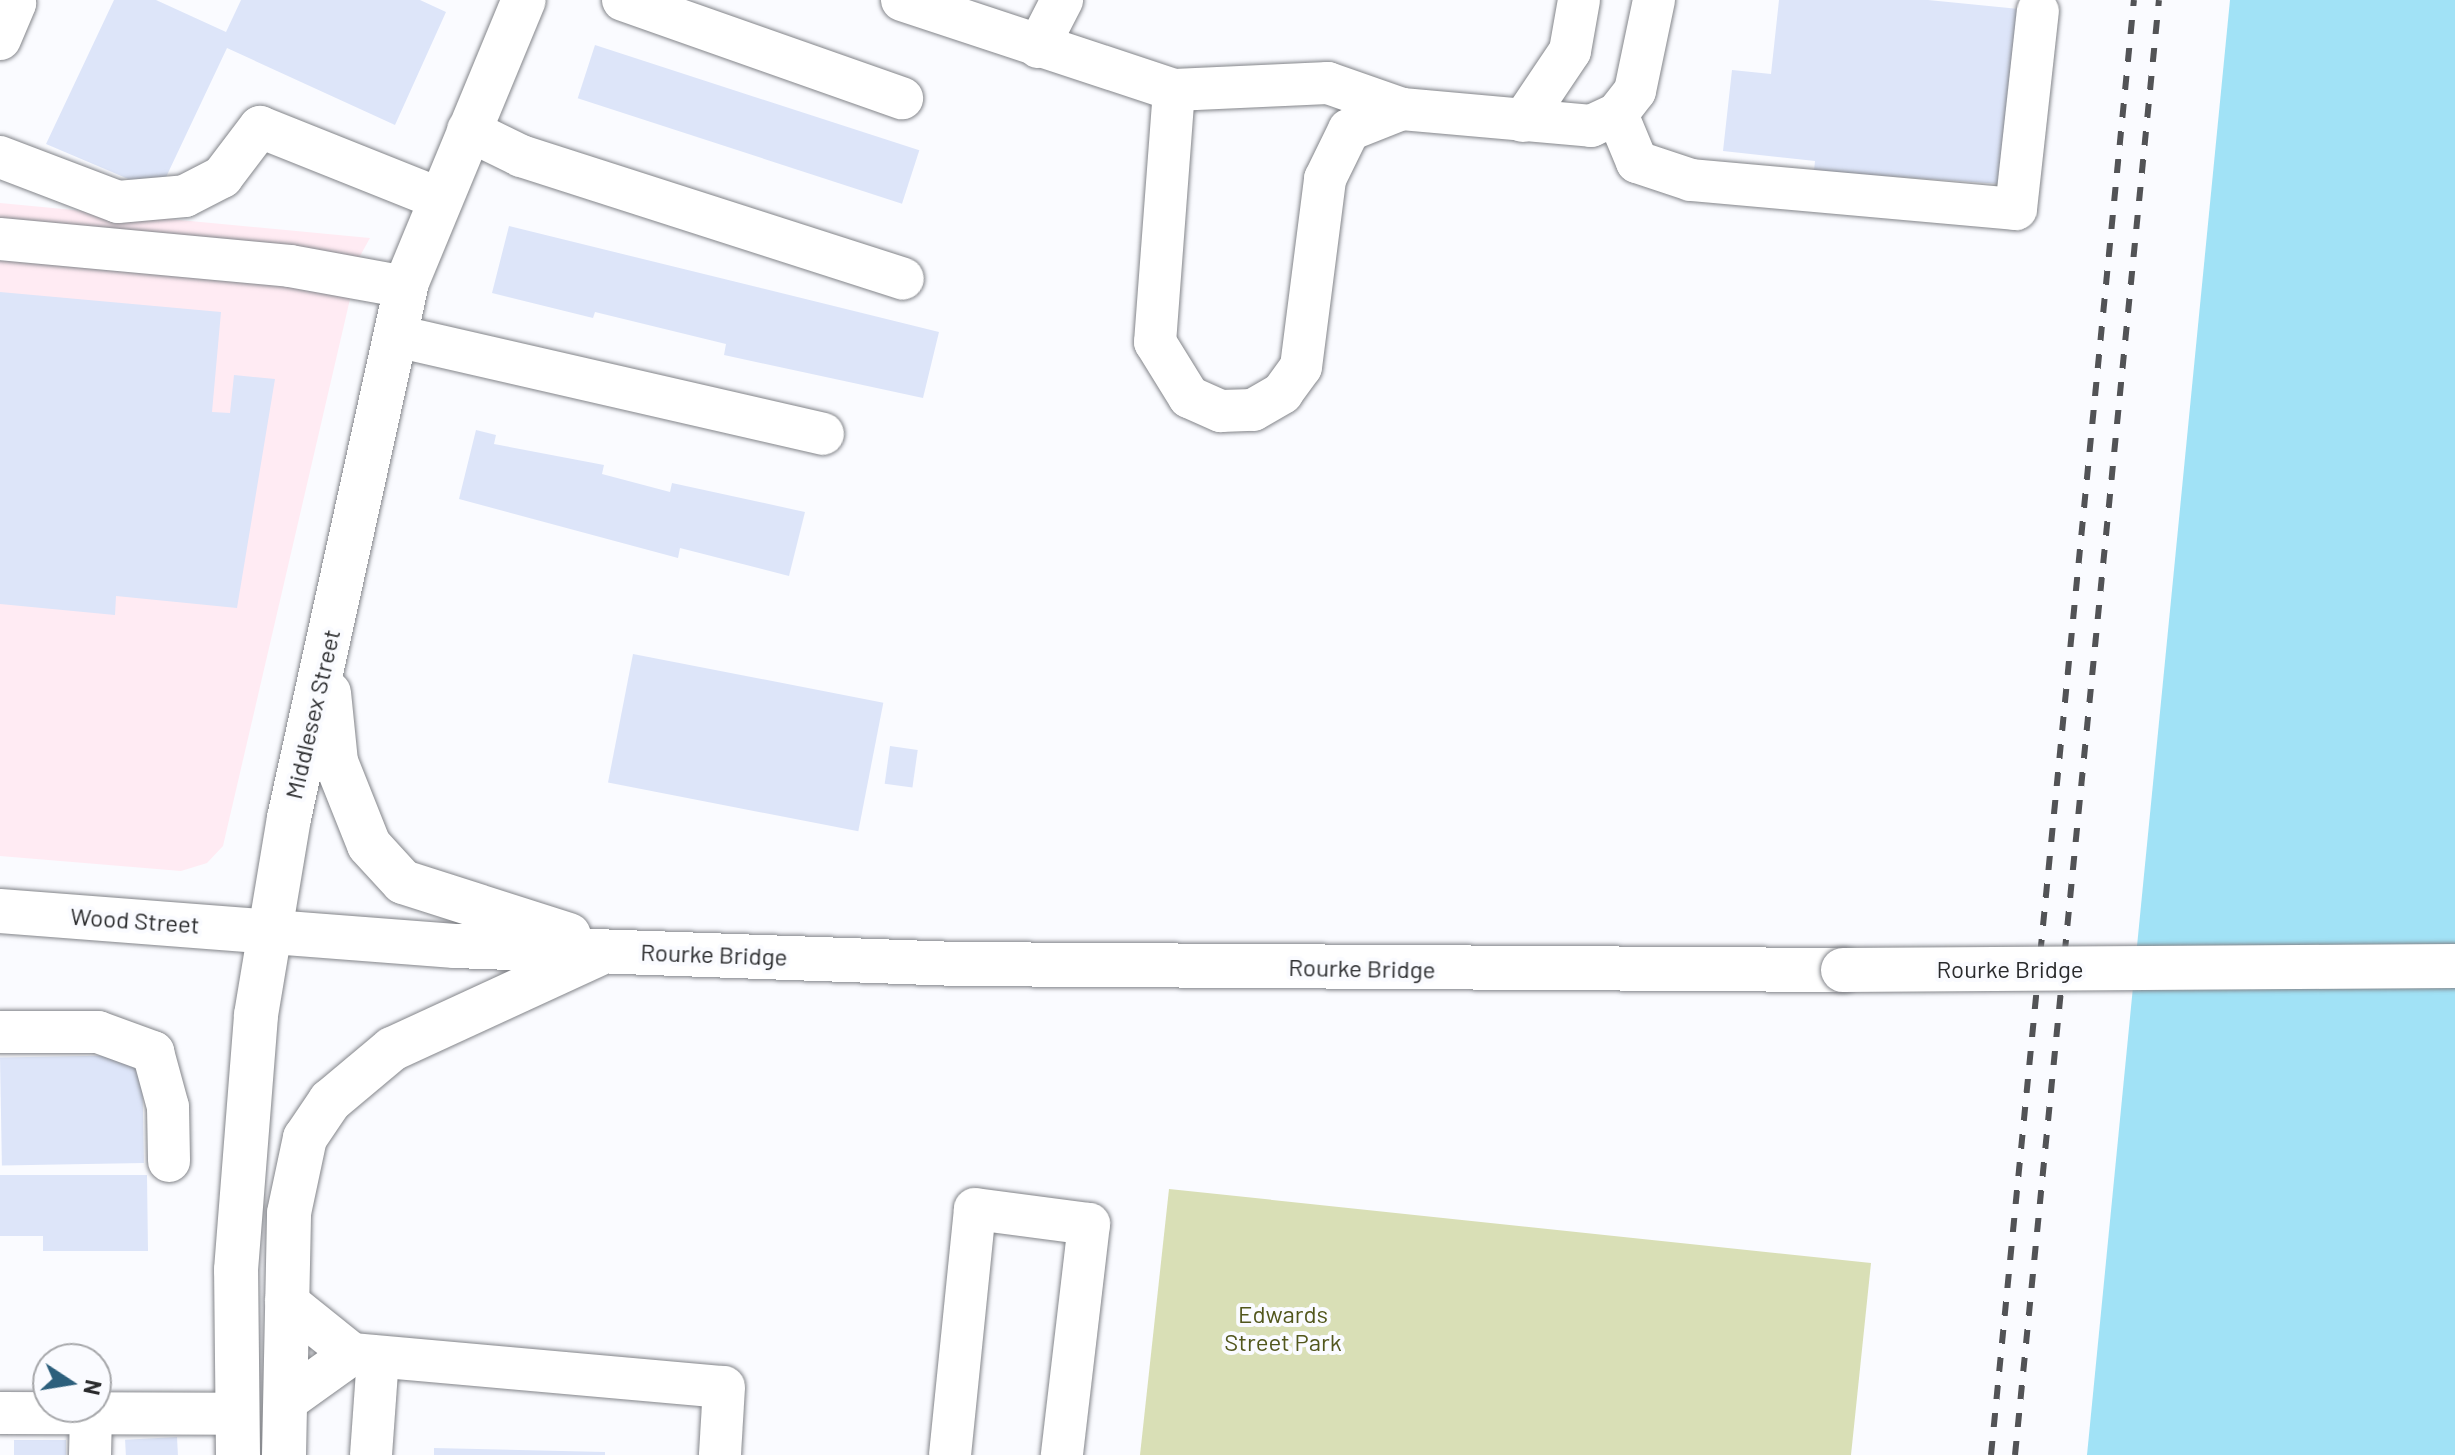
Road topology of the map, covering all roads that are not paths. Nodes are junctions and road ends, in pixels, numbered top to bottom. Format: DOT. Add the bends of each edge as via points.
graph roads {
  1 [pos="8,0"];
  2 [pos="623,0"];
  3 [pos="902,0"];
  4 [pos="1062,0"];
  5 [pos="1579,0"];
  6 [pos="1654,0"];
  7 [pos="517,2"];
  8 [pos="2038,11"];
  9 [pos="0,39"];
  10 [pos="1038,47"];
  11 [pos="1174,90"];
  12 [pos="902,98"];
  13 [pos="1402,109"];
  14 [pos="1617,114"];
  15 [pos="1523,121"];
  16 [pos="468,130"];
  17 [pos="0,157"];
  18 [pos="440,199"];
  19 [pos="0,239"];
  20 [pos="903,279"];
  21 [pos="406,287"];
  22 [pos="396,336"];
  23 [pos="823,434"];
  24 [pos="325,656"];
  25 [pos="0,911"];
  26 [pos="270,930"];
  27 [pos="609,950"];
  28 [pos="2455,966"];
  29 [pos="0,1032"];
  30 [pos="169,1161"];
  31 [pos="286,1301"];
  32 [pos="365,1356"];
  33 [pos="285,1402"];
  34 [pos="0,1413"];
  35 [pos="32,1413"];
  36 [pos="112,1417"];
  37 [pos="91,1423"];
  38 [pos="238,1434"];
  39 [pos="90,1455"];
  40 [pos="284,1455"];
  41 [pos="371,1455"];
  42 [pos="720,1455"];
  43 [pos="950,1455"];
  44 [pos="1062,1455"];
  1 -- 9 [label="street" via="15,3"];
  2 -- 12 [label="street"];
  3 -- 10 [label="street"];
  4 -- 10 [label="street"];
  5 -- 15 [label="street" via="1570,51"];
  6 -- 14 [label="street" via="1643,68"];
  7 -- 16 [label="main road, Middlesex Street"];
  8 -- 14 [label="street" via="2016,209 1691,180 1637,162"];
  10 -- 11 [label="street"];
  11 -- 13 [label="street" via="1328,83"];
  11 -- 13 [label="street" via="1155,342 1189,397 1221,411 1253,410 1282,393 1301,367 1325,179 1349,130"];
  13 -- 15 [label="street"];
  14 -- 15 [label="street" via="1591,126"];
  16 -- 18 [label="main road, Middlesex Street"];
  16 -- 20 [label="street" via="521,156"];
  17 -- 18 [label="street" via="118,202 185,196 222,177 260,127"];
  18 -- 21 [label="main road, Middlesex Street"];
  19 -- 21 [label="street" via="290,266"];
  21 -- 22 [label="main road, Middlesex Street"];
  22 -- 23 [label="street"];
  22 -- 24 [label="main road, Middlesex Street"];
  24 -- 26 [label="main road, Middlesex Street"];
  24 -- 27 [label="main road" via="336,762 369,845 403,882"];
  25 -- 26 [label="main road, Wood Street"];
  26 -- 27 [label="main road, Rourke Bridge"];
  26 -- 38 [label="main road, Middlesex Street" via="256,1015 236,1270"];
  27 -- 28 [label="main road, Rourke Bridge, bridge" via="957,964 1843,970"];
  27 -- 31 [label="main road" via="392,1049 330,1101 305,1138 293,1180"];
  29 -- 30 [label="street" via="98,1032 153,1052 168,1107"];
  31 -- 32 [label="street"];
  31 -- 33 [label="main road"];
  32 -- 33 [label="street"];
  32 -- 41 [label="street"];
  32 -- 42 [label="street" via="724,1387"];
  33 -- 40 [label="main road"];
  34 -- 35 [label="street"];
  36 -- 38 [label="street"];
  37 -- 39 [label="street"];
  43 -- 44 [label="street" via="975,1209 1089,1224"];
}
